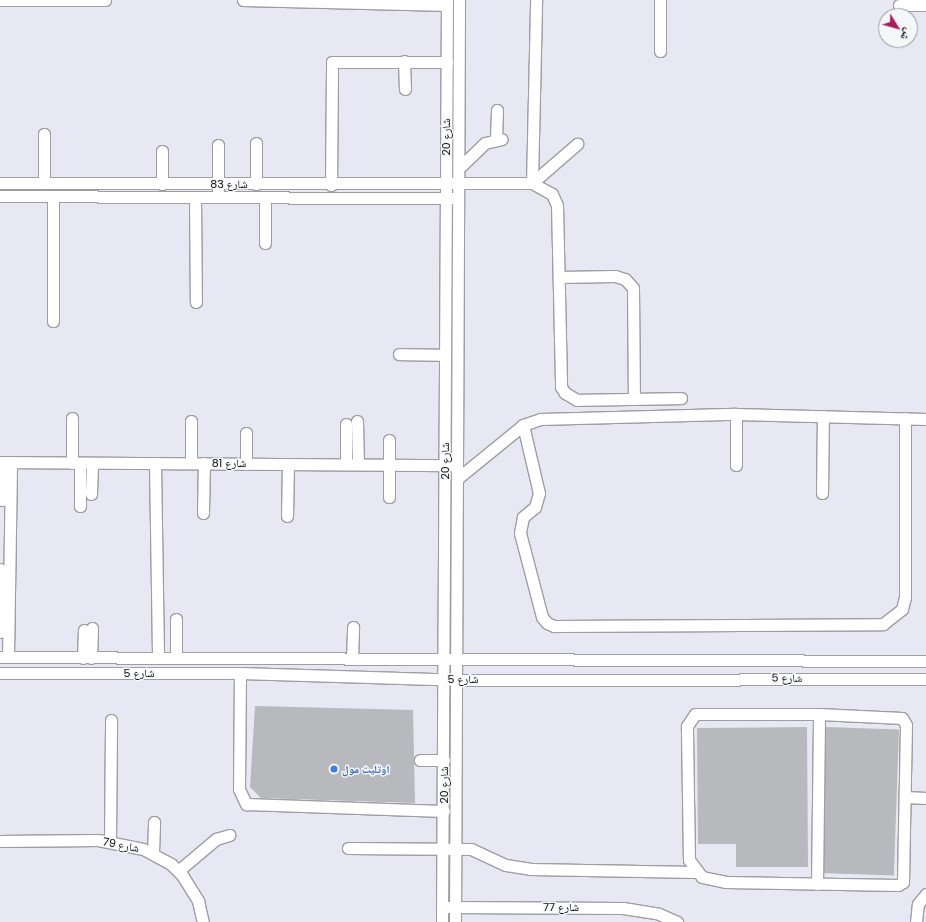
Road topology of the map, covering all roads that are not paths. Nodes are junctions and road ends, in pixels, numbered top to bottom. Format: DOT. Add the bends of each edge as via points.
graph roads {
  1 [pos="0,0"];
  2 [pos="48,0"];
  3 [pos="105,0"];
  4 [pos="243,0"];
  5 [pos="459,0"];
  6 [pos="536,0"];
  7 [pos="660,0"];
  8 [pos="447,2"];
  9 [pos="899,5"];
  10 [pos="926,5"];
  11 [pos="660,51"];
  12 [pos="404,61"];
  13 [pos="447,62"];
  14 [pos="405,88"];
  15 [pos="459,103"];
  16 [pos="446,104"];
  17 [pos="497,110"];
  18 [pos="44,134"];
  19 [pos="256,143"];
  20 [pos="577,144"];
  21 [pos="218,145"];
  22 [pos="162,151"];
  23 [pos="459,168"];
  24 [pos="0,183"];
  25 [pos="532,183"];
  26 [pos="44,184"];
  27 [pos="162,184"];
  28 [pos="218,184"];
  29 [pos="256,184"];
  30 [pos="331,185"];
  31 [pos="446,185"];
  32 [pos="459,185"];
  33 [pos="0,196"];
  34 [pos="53,196"];
  35 [pos="195,197"];
  36 [pos="218,197"];
  37 [pos="265,197"];
  38 [pos="446,198"];
  39 [pos="459,198"];
  40 [pos="265,243"];
  41 [pos="559,277"];
  42 [pos="196,302"];
  43 [pos="53,321"];
  44 [pos="399,354"];
  45 [pos="446,355"];
  46 [pos="681,398"];
  47 [pos="634,399"];
  48 [pos="736,414"];
  49 [pos="823,416"];
  50 [pos="72,418"];
  51 [pos="905,418"];
  52 [pos="926,418"];
  53 [pos="191,421"];
  54 [pos="357,421"];
  55 [pos="346,424"];
  56 [pos="523,425"];
  57 [pos="246,433"];
  58 [pos="389,440"];
  59 [pos="5,462"];
  60 [pos="81,463"];
  61 [pos="155,463"];
  62 [pos="191,463"];
  63 [pos="204,463"];
  64 [pos="246,464"];
  65 [pos="288,464"];
  66 [pos="346,464"];
  67 [pos="358,464"];
  68 [pos="389,464"];
  69 [pos="445,465"];
  70 [pos="458,465"];
  71 [pos="736,465"];
  72 [pos="458,478"];
  73 [pos="822,493"];
  74 [pos="91,494"];
  75 [pos="389,497"];
  76 [pos="2,500"];
  77 [pos="80,506"];
  78 [pos="203,513"];
  79 [pos="287,516"];
  80 [pos="0,569"];
  81 [pos="176,619"];
  82 [pos="353,627"];
  83 [pos="88,629"];
  84 [pos="0,632"];
  85 [pos="4,657"];
  86 [pos="87,658"];
  87 [pos="158,658"];
  88 [pos="176,658"];
  89 [pos="352,659"];
  90 [pos="444,659"];
  91 [pos="458,659"];
  92 [pos="926,661"];
  93 [pos="2,673"];
  94 [pos="240,674"];
  95 [pos="444,679"];
  96 [pos="926,679"];
  97 [pos="458,680"];
  98 [pos="819,714"];
  99 [pos="111,720"];
  100 [pos="420,760"];
  101 [pos="444,760"];
  102 [pos="905,797"];
  103 [pos="926,798"];
  104 [pos="444,811"];
  105 [pos="154,822"];
  106 [pos="229,834"];
  107 [pos="0,841"];
  108 [pos="110,842"];
  109 [pos="348,848"];
  110 [pos="444,849"];
  111 [pos="457,849"];
  112 [pos="153,853"];
  113 [pos="178,871"];
  114 [pos="696,872"];
  115 [pos="817,884"];
  116 [pos="926,894"];
  117 [pos="442,907"];
  118 [pos="455,907"];
  119 [pos="203,922"];
  120 [pos="442,922"];
  121 [pos="455,922"];
  122 [pos="677,922"];
  123 [pos="916,922"];
  1 -- 2 [label="street"];
  2 -- 3 [label="street"];
  4 -- 8 [label="street"];
  5 -- 15 [label="street, شارع 20"];
  6 -- 25 [label="street"];
  7 -- 11 [label="street"];
  8 -- 13 [label="street, شارع 20"];
  9 -- 10 [label="street"];
  12 -- 13 [label="street"];
  12 -- 14 [label="street"];
  12 -- 30 [label="street" via="332,62"];
  13 -- 16 [label="street, شارع 20"];
  15 -- 16 [label="street"];
  15 -- 23 [label="street, شارع 20"];
  16 -- 31 [label="street, شارع 20"];
  17 -- 23 [label="street" via="499,139 485,143"];
  18 -- 26 [label="street"];
  19 -- 29 [label="street"];
  20 -- 25 [label="street"];
  21 -- 28 [label="street"];
  22 -- 27 [label="street"];
  23 -- 32 [label="street, شارع 20"];
  24 -- 26 [label="street, شارع 83"];
  25 -- 32 [label="street, شارع 83"];
  25 -- 41 [label="street" via="548,191 557,205"];
  26 -- 27 [label="street, شارع 83"];
  27 -- 28 [label="street, شارع 83"];
  28 -- 29 [label="street, شارع 83"];
  28 -- 36 [label="street"];
  29 -- 30 [label="street, شارع 83"];
  30 -- 31 [label="street, شارع 83"];
  31 -- 32 [label="street, شارع 83"];
  31 -- 38 [label="street, شارع 20"];
  32 -- 39 [label="street, شارع 20"];
  33 -- 34 [label="street, شارع 83"];
  34 -- 35 [label="street, شارع 83"];
  34 -- 43 [label="street"];
  35 -- 36 [label="street, شارع 83"];
  35 -- 42 [label="street"];
  36 -- 37 [label="street, شارع 83"];
  37 -- 38 [label="street, شارع 83"];
  37 -- 40 [label="street"];
  38 -- 39 [label="street, شارع 83"];
  38 -- 45 [label="street, شارع 20"];
  39 -- 70 [label="street, شارع 20"];
  41 -- 47 [label="street" via="561,387 565,393 577,400"];
  41 -- 47 [label="street" via="615,276 625,279 633,288"];
  44 -- 45 [label="street"];
  45 -- 69 [label="street, شارع 20"];
  46 -- 47 [label="street"];
  48 -- 49 [label="street"];
  48 -- 56 [label="street" via="540,419"];
  48 -- 71 [label="street"];
  49 -- 51 [label="street"];
  49 -- 73 [label="street"];
  50 -- 60 [label="street"];
  51 -- 52 [label="street"];
  51 -- 56 [label="street" via="905,597 902,609 883,624 554,626 547,623 542,617 520,533 524,517 535,507 540,493"];
  53 -- 62 [label="street"];
  54 -- 67 [label="street"];
  55 -- 66 [label="street"];
  56 -- 72 [label="street"];
  57 -- 64 [label="street"];
  58 -- 68 [label="street"];
  59 -- 60 [label="street, شارع 81"];
  59 -- 76 [label="street"];
  59 -- 85 [label="street"];
  60 -- 61 [label="street, شارع 81"];
  60 -- 74 [label="street"];
  60 -- 77 [label="street"];
  61 -- 62 [label="street, شارع 81"];
  61 -- 87 [label="street"];
  62 -- 63 [label="street, شارع 81"];
  63 -- 64 [label="street, شارع 81"];
  63 -- 78 [label="street"];
  64 -- 65 [label="street, شارع 81"];
  65 -- 66 [label="street, شارع 81"];
  65 -- 79 [label="street"];
  66 -- 67 [label="street, شارع 81"];
  67 -- 68 [label="street, شارع 81"];
  68 -- 69 [label="street, شارع 81"];
  68 -- 75 [label="street"];
  69 -- 70 [label="street, شارع 81"];
  69 -- 90 [label="street, شارع 20"];
  70 -- 72 [label="street, شارع 20"];
  72 -- 91 [label="street, شارع 20"];
  80 -- 84 [label="street"];
  81 -- 88 [label="street"];
  82 -- 89 [label="street"];
  83 -- 86 [label="street"];
  85 -- 86 [label="street, شارع 5"];
  85 -- 93 [label="street"];
  86 -- 87 [label="street, شارع 5"];
  87 -- 88 [label="street, شارع 5"];
  88 -- 89 [label="street, شارع 5"];
  89 -- 90 [label="street, شارع 5"];
  90 -- 91 [label="street, شارع 5"];
  90 -- 95 [label="street, شارع 20"];
  91 -- 92 [label="street, شارع 5"];
  91 -- 97 [label="street, شارع 20"];
  93 -- 94 [label="street, شارع 5"];
  94 -- 95 [label="street, شارع 5"];
  94 -- 104 [label="street" via="239,789 246,804"];
  95 -- 97 [label="street, شارع 5"];
  95 -- 101 [label="street, شارع 20"];
  96 -- 97 [label="street, شارع 5"];
  97 -- 111 [label="street, شارع 20"];
  98 -- 102 [label="street" via="898,717 905,721"];
  98 -- 114 [label="street" via="695,714 689,719 689,860"];
  98 -- 115 [label="street"];
  99 -- 108 [label="street"];
  100 -- 101 [label="street"];
  101 -- 104 [label="street, شارع 20"];
  102 -- 103 [label="street"];
  102 -- 115 [label="street" via="902,883"];
  104 -- 110 [label="street, شارع 20"];
  105 -- 112 [label="street"];
  106 -- 113 [label="street" via="216,839"];
  107 -- 108 [label="street, شارع 79"];
  108 -- 112 [label="street, شارع 79"];
  109 -- 110 [label="street"];
  110 -- 111 [label="street"];
  110 -- 117 [label="street, شارع 20"];
  111 -- 114 [label="street" via="471,849 506,865 530,869"];
  111 -- 118 [label="street, شارع 20"];
  112 -- 113 [label="street, شارع 79"];
  113 -- 119 [label="street, شارع 79" via="191,888"];
  114 -- 115 [label="street" via="718,882"];
  116 -- 123 [label="street" via="918,904"];
  117 -- 118 [label="street, شارع 77"];
  117 -- 120 [label="street, شارع 20"];
  118 -- 121 [label="street, شارع 20"];
  118 -- 122 [label="street, شارع 77" via="623,908 659,914"];
}
